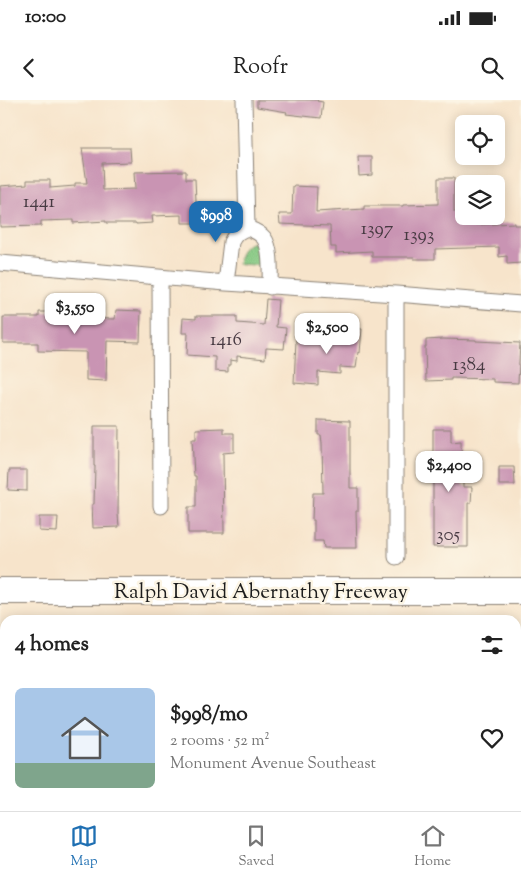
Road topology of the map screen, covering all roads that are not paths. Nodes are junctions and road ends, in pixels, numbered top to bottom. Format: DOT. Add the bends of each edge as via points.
graph roads {
  1 [pos="244,100"];
  2 [pos="247,228"];
  3 [pos="0,263"];
  4 [pos="160,278"];
  5 [pos="226,284"];
  6 [pos="270,287"];
  7 [pos="396,294"];
  8 [pos="521,304"];
  9 [pos="160,506"];
  10 [pos="396,557"];
  11 [pos="0,591"];
  12 [pos="521,591"];
  1 -- 2 [label="street"];
  2 -- 5 [label="street" via="234,236 231,242"];
  2 -- 6 [label="street" via="258,233 267,244"];
  3 -- 4 [label="street"];
  4 -- 5 [label="street"];
  4 -- 9 [label="street"];
  5 -- 6 [label="street"];
  6 -- 7 [label="street"];
  7 -- 8 [label="street"];
  7 -- 10 [label="street"];
  11 -- 12 [label="highway, Ralph David Abernathy Freeway"];
}
